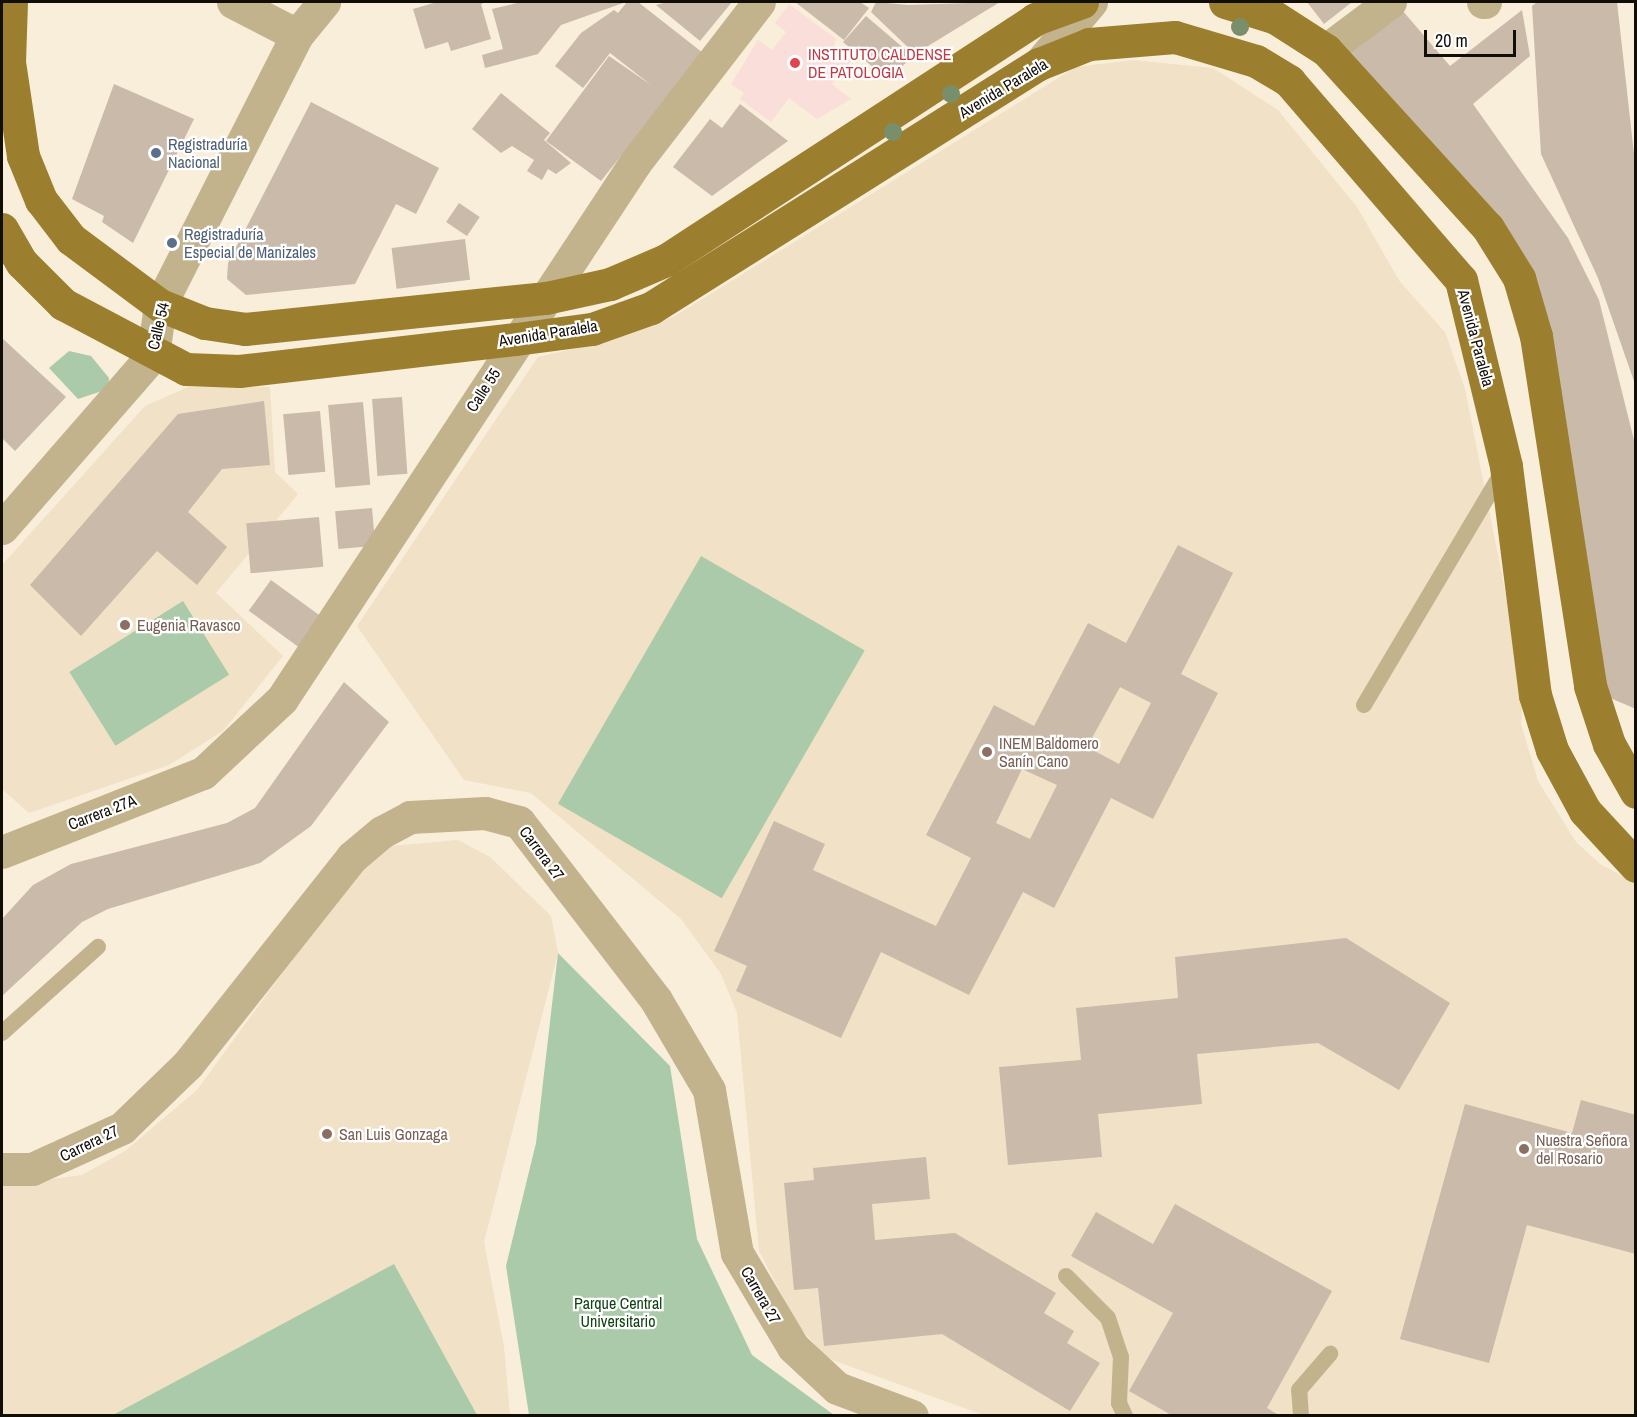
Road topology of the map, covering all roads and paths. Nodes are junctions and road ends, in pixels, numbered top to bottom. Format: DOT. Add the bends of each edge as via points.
graph roads {
  1 [pos="11,2"];
  2 [pos="233,2"];
  3 [pos="324,2"];
  4 [pos="759,2"];
  5 [pos="1082,2"];
  6 [pos="1091,2"];
  7 [pos="1225,2"];
  8 [pos="1390,2"];
  9 [pos="1272,10"];
  10 [pos="297,35"];
  11 [pos="1326,51"];
  12 [pos="1039,64"];
  13 [pos="2,229"];
  14 [pos="546,298"];
  15 [pos="160,305"];
  16 [pos="516,339"];
  17 [pos="153,355"];
  18 [pos="1506,466"];
  19 [pos="2,528"];
  20 [pos="1364,705"];
  21 [pos="203,773"];
  22 [pos="1633,788"];
  23 [pos="2,852"];
  24 [pos="1635,866"];
  25 [pos="98,947"];
  26 [pos="2,1033"];
  27 [pos="2,1169"];
  28 [pos="1065,1276"];
  29 [pos="1330,1354"];
  30 [pos="912,1416"];
  31 [pos="1125,1416"];
  32 [pos="1300,1416"];
  1 -- 15 [label="main road" via="9,62 22,156 41,200 71,239"];
  2 -- 10 [label="street"];
  3 -- 10 [label="street, Calle 54"];
  4 -- 14 [label="street, Calle 55" via="635,163"];
  5 -- 14 [label="main road" via="1035,19 666,260 610,284"];
  6 -- 12 [label="street"];
  7 -- 9 [label="main road"];
  8 -- 11 [label="street"];
  9 -- 11 [label="main road"];
  10 -- 15 [label="street, Calle 54"];
  11 -- 22 [label="main road" via="1488,228 1519,278 1536,336 1590,686"];
  12 -- 16 [label="main road, Avenida Paralela" via="651,308 592,328"];
  12 -- 18 [label="main road, Avenida Paralela" via="1089,44 1175,37 1212,44 1289,81 1461,280"];
  13 -- 17 [label="main road, Avenida Paralela" via="22,264 63,304"];
  14 -- 15 [label="main road" via="245,329 205,323"];
  14 -- 16 [label="street, Calle 55"];
  15 -- 17 [label="street, Calle 54"];
  16 -- 17 [label="main road, Avenida Paralela" via="239,371 186,369"];
  16 -- 21 [label="street, Calle 55" via="282,699"];
  17 -- 19 [label="street, Calle 54"];
  18 -- 20 [label="lane"];
  18 -- 24 [label="main road, Avenida Paralela" via="1535,695 1552,750 1585,811"];
  21 -- 23 [label="street, Carrera 27A"];
  25 -- 26 [label="lane"];
  27 -- 30 [label="street, Carrera 27" via="32,1169 122,1128 188,1064 352,857 382,832 410,817 485,813 519,822 656,1000 709,1090 737,1253 793,1347 837,1388"];
  28 -- 31 [label="lane" via="1108,1317 1121,1357 1119,1404"];
  29 -- 32 [label="lane" via="1299,1390"];
}
